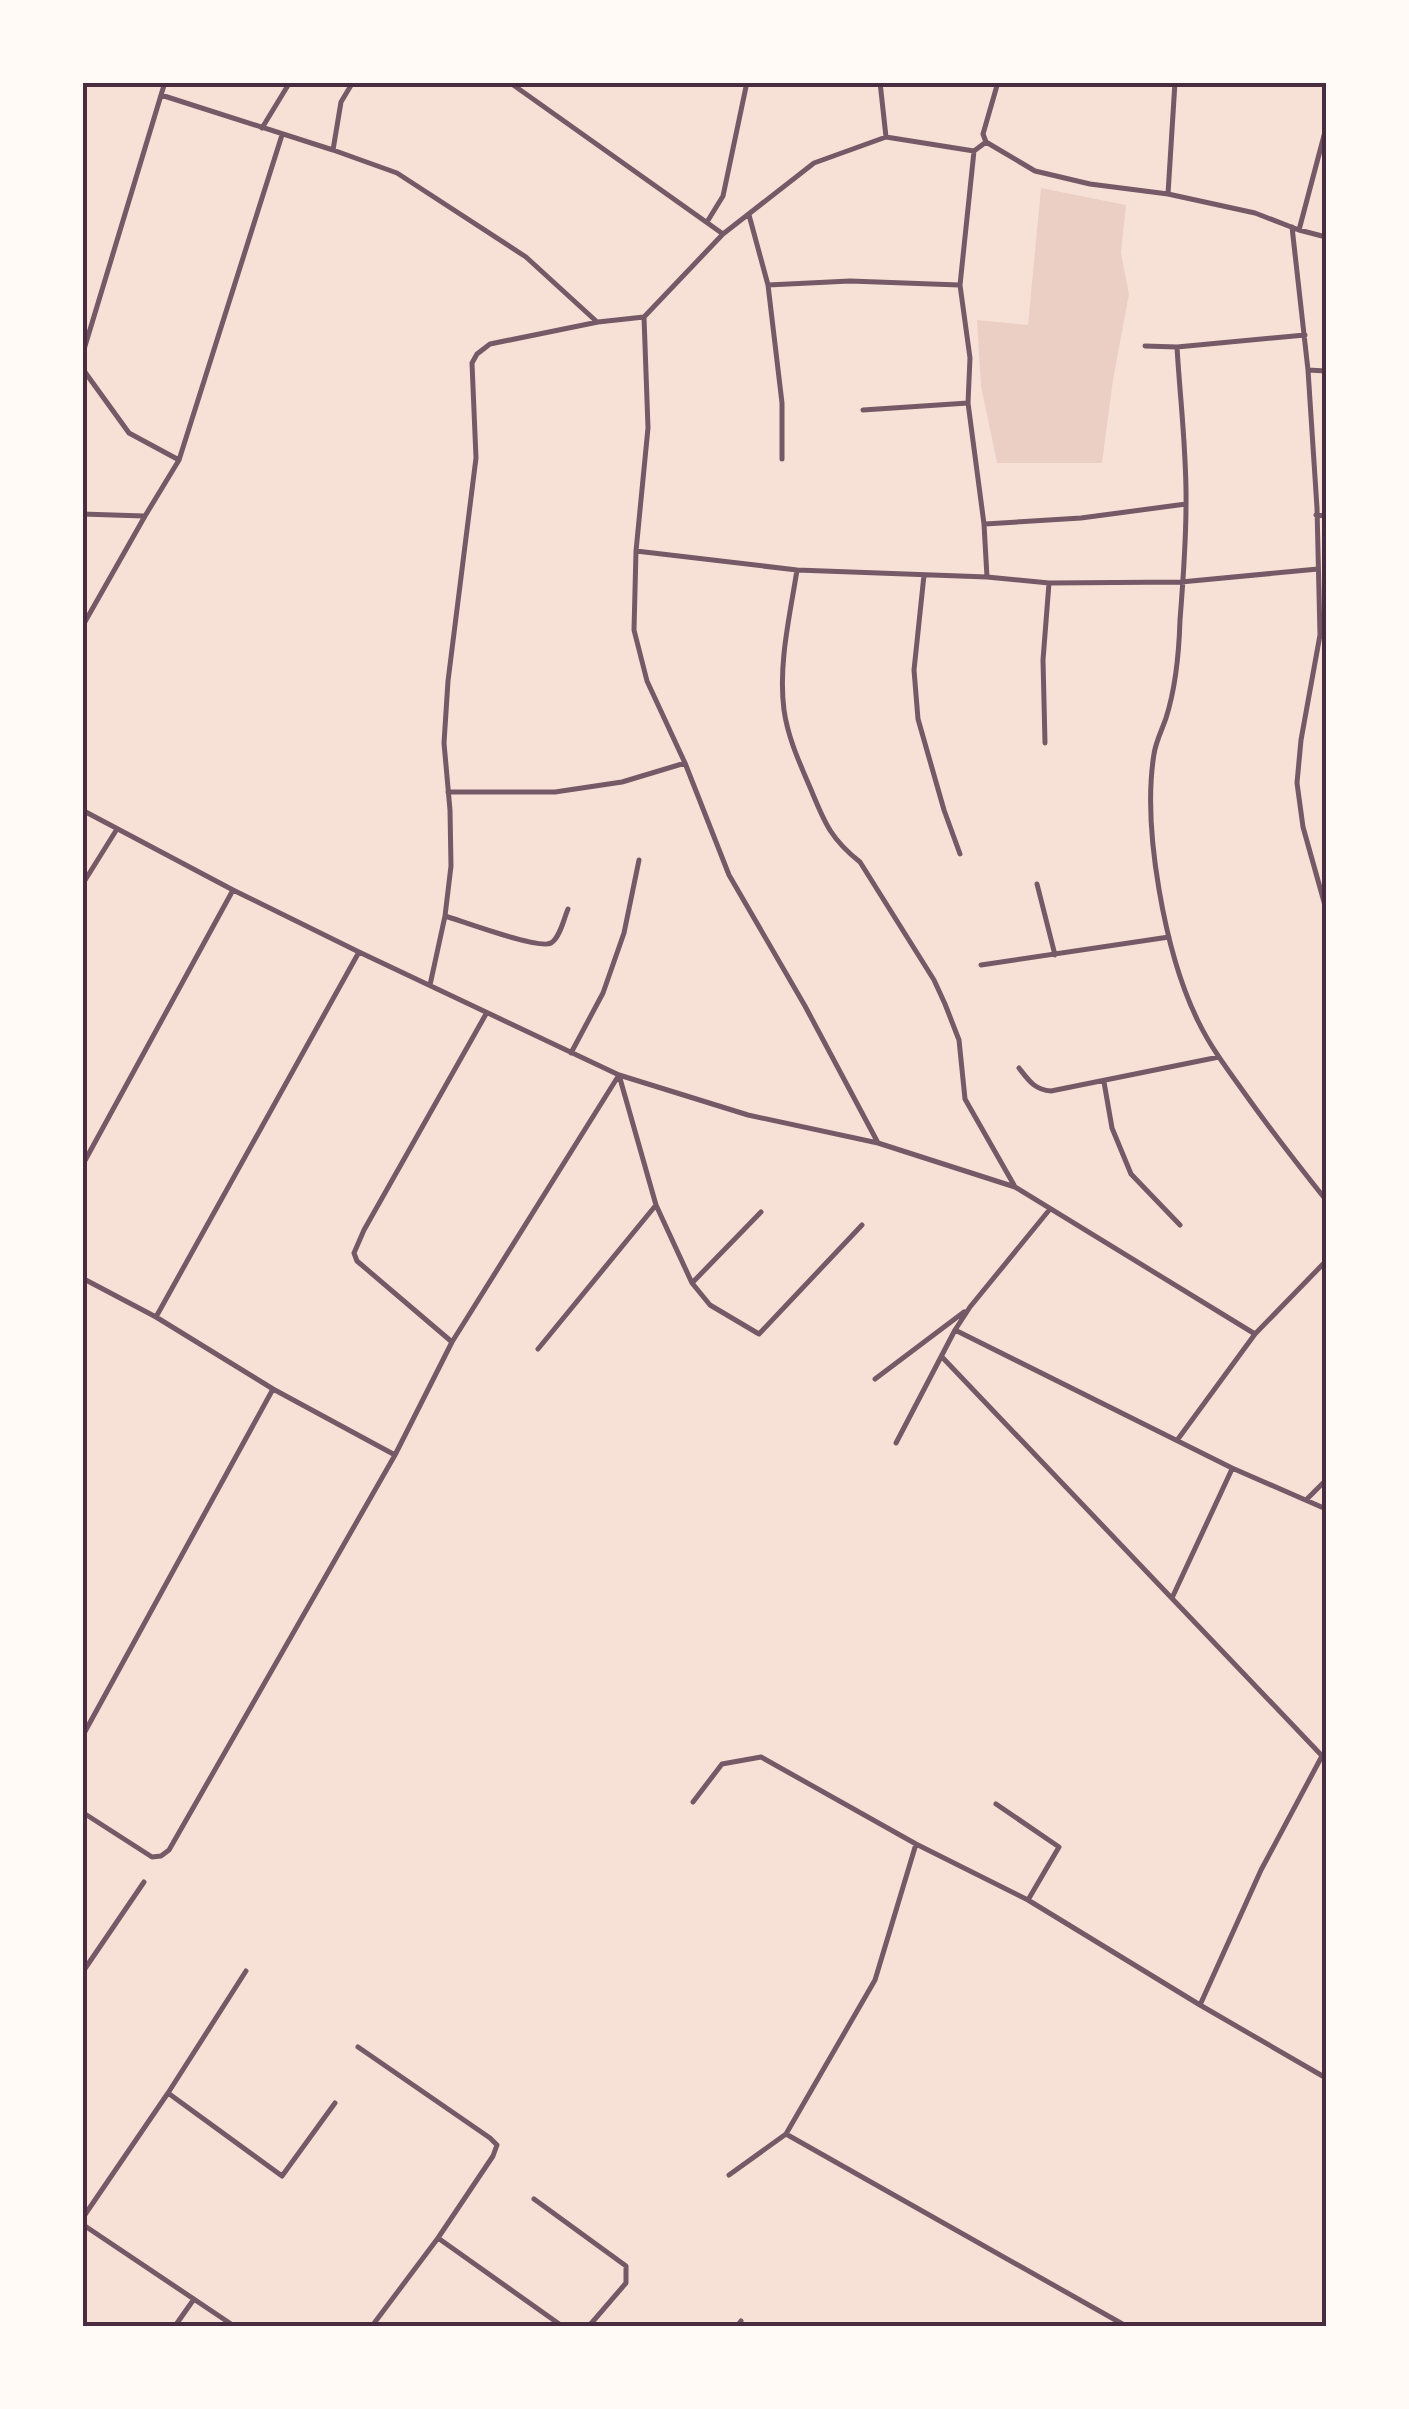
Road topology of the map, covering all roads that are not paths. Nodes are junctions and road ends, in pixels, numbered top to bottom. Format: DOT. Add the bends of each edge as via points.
graph roads {
  1 [pos="165,82"];
  2 [pos="290,82"];
  3 [pos="353,82"];
  4 [pos="510,82"];
  5 [pos="747,82"];
  6 [pos="880,82"];
  7 [pos="998,82"];
  8 [pos="1175,82"];
  9 [pos="162,96"];
  10 [pos="262,128"];
  11 [pos="1326,128"];
  12 [pos="282,136"];
  13 [pos="886,137"];
  14 [pos="986,142"];
  15 [pos="333,150"];
  16 [pos="974,151"];
  17 [pos="1168,194"];
  18 [pos="749,214"];
  19 [pos="707,222"];
  20 [pos="1292,226"];
  21 [pos="1299,230"];
  22 [pos="723,234"];
  23 [pos="1326,237"];
  24 [pos="768,284"];
  25 [pos="960,285"];
  26 [pos="644,317"];
  27 [pos="598,322"];
  28 [pos="1305,335"];
  29 [pos="1145,346"];
  30 [pos="1177,346"];
  31 [pos="82,356"];
  32 [pos="82,368"];
  33 [pos="1308,370"];
  34 [pos="1326,371"];
  35 [pos="968,403"];
  36 [pos="863,410"];
  37 [pos="782,459"];
  38 [pos="179,460"];
  39 [pos="1186,504"];
  40 [pos="82,514"];
  41 [pos="1316,514"];
  42 [pos="145,516"];
  43 [pos="1326,516"];
  44 [pos="984,524"];
  45 [pos="636,550"];
  46 [pos="1318,569"];
  47 [pos="797,570"];
  48 [pos="924,574"];
  49 [pos="987,577"];
  50 [pos="1181,582"];
  51 [pos="1049,583"];
  52 [pos="82,627"];
  53 [pos="1320,635"];
  54 [pos="1326,641"];
  55 [pos="1045,743"];
  56 [pos="685,763"];
  57 [pos="448,792"];
  58 [pos="82,810"];
  59 [pos="117,828"];
  60 [pos="960,854"];
  61 [pos="639,860"];
  62 [pos="1037,884"];
  63 [pos="82,885"];
  64 [pos="233,890"];
  65 [pos="568,908"];
  66 [pos="1326,909"];
  67 [pos="445,916"];
  68 [pos="1168,936"];
  69 [pos="359,952"];
  70 [pos="1055,954"];
  71 [pos="981,965"];
  72 [pos="430,985"];
  73 [pos="486,1013"];
  74 [pos="571,1054"];
  75 [pos="1219,1058"];
  76 [pos="1019,1068"];
  77 [pos="619,1075"];
  78 [pos="1104,1082"];
  79 [pos="878,1143"];
  80 [pos="82,1166"];
  81 [pos="1015,1187"];
  82 [pos="1326,1200"];
  83 [pos="656,1205"];
  84 [pos="1050,1209"];
  85 [pos="760,1212"];
  86 [pos="862,1225"];
  87 [pos="1180,1225"];
  88 [pos="1326,1262"];
  89 [pos="82,1278"];
  90 [pos="692,1283"];
  91 [pos="970,1308"];
  92 [pos="156,1316"];
  93 [pos="955,1330"];
  94 [pos="1255,1334"];
  95 [pos="452,1342"];
  96 [pos="538,1349"];
  97 [pos="942,1357"];
  98 [pos="874,1379"];
  99 [pos="273,1389"];
  100 [pos="1177,1440"];
  101 [pos="896,1443"];
  102 [pos="396,1455"];
  103 [pos="1232,1468"];
  104 [pos="1326,1480"];
  105 [pos="1306,1500"];
  106 [pos="1326,1509"];
  107 [pos="1172,1598"];
  108 [pos="82,1737"];
  109 [pos="1324,1758"];
  110 [pos="694,1802"];
  111 [pos="996,1804"];
  112 [pos="82,1812"];
  113 [pos="916,1844"];
  114 [pos="144,1882"];
  115 [pos="1028,1900"];
  116 [pos="246,1971"];
  117 [pos="82,1973"];
  118 [pos="1200,2005"];
  119 [pos="358,2046"];
  120 [pos="1326,2078"];
  121 [pos="168,2093"];
  122 [pos="335,2103"];
  123 [pos="786,2134"];
  124 [pos="728,2174"];
  125 [pos="534,2200"];
  126 [pos="82,2221"];
  127 [pos="438,2238"];
  128 [pos="194,2300"];
  129 [pos="546,2317"];
  130 [pos="175,2326"];
  131 [pos="234,2326"];
  132 [pos="372,2326"];
  133 [pos="539,2326"];
  134 [pos="562,2326"];
  135 [pos="589,2326"];
  136 [pos="1126,2326"];
  1 -- 9 [label="street"];
  2 -- 10 [label="street"];
  3 -- 15 [label="street" via="341,102"];
  4 -- 19 [label="street"];
  5 -- 19 [label="street" via="723,196"];
  6 -- 13 [label="street"];
  7 -- 14 [label="street"];
  8 -- 17 [label="street"];
  9 -- 10 [label="street"];
  9 -- 31 [label="street"];
  10 -- 12 [label="street"];
  11 -- 21 [label="street"];
  12 -- 15 [label="street"];
  12 -- 38 [label="street"];
  13 -- 16 [label="street"];
  13 -- 18 [label="street" via="814,163"];
  14 -- 16 [label="street"];
  14 -- 17 [label="street" via="1035,171"];
  15 -- 27 [label="street" via="397,173 526,256"];
  16 -- 25 [label="street"];
  17 -- 20 [label="street"];
  18 -- 22 [label="street"];
  18 -- 24 [label="street"];
  19 -- 22 [label="street"];
  20 -- 21 [label="street"];
  20 -- 28 [label="street"];
  21 -- 23 [label="street"];
  22 -- 26 [label="street"];
  24 -- 25 [label="street"];
  24 -- 37 [label="street"];
  25 -- 35 [label="street" via="970,358"];
  26 -- 27 [label="street"];
  26 -- 45 [label="street" via="648,428"];
  27 -- 57 [label="street" via="490,344 472,363 476,458 448,680"];
  28 -- 30 [label="street"];
  28 -- 33 [label="street"];
  29 -- 30 [label="street"];
  30 -- 39 [label="street"];
  32 -- 38 [label="street" via="129,433"];
  33 -- 34 [label="street"];
  33 -- 41 [label="street"];
  35 -- 36 [label="street"];
  35 -- 44 [label="street"];
  38 -- 42 [label="street"];
  39 -- 44 [label="street"];
  39 -- 50 [label="street"];
  40 -- 42 [label="street"];
  41 -- 43 [label="street"];
  41 -- 46 [label="street"];
  42 -- 52 [label="street"];
  44 -- 49 [label="street"];
  45 -- 47 [label="street"];
  45 -- 56 [label="street" via="634,630 647,681"];
  46 -- 50 [label="street"];
  46 -- 53 [label="street"];
  47 -- 48 [label="street"];
  47 -- 81 [label="street" via="784,652 784,710 794,750 828,831 860,862 934,980 959,1040 965,1099"];
  48 -- 49 [label="street"];
  48 -- 60 [label="street" via="914,670 918,719"];
  49 -- 51 [label="street"];
  50 -- 51 [label="street"];
  50 -- 68 [label="street" via="1174,687 1154,748 1150,814"];
  51 -- 55 [label="street"];
  53 -- 54 [label="street"];
  53 -- 66 [label="street" via="1297,783"];
  56 -- 57 [label="street" via="555,792"];
  56 -- 79 [label="street" via="729,875"];
  57 -- 67 [label="street"];
  58 -- 59 [label="street"];
  59 -- 63 [label="street"];
  59 -- 64 [label="street"];
  61 -- 74 [label="street" via="624,933"];
  62 -- 70 [label="street"];
  64 -- 69 [label="street"];
  64 -- 80 [label="street"];
  65 -- 67 [label="street" via="548,945"];
  67 -- 72 [label="street"];
  68 -- 70 [label="street"];
  68 -- 75 [label="street" via="1193,1009"];
  69 -- 72 [label="street"];
  69 -- 92 [label="street"];
  70 -- 71 [label="street"];
  72 -- 73 [label="street"];
  73 -- 74 [label="street"];
  73 -- 95 [label="street" via="354,1253"];
  74 -- 77 [label="street"];
  75 -- 78 [label="street"];
  75 -- 82 [label="street"];
  76 -- 78 [label="street" via="1040,1090"];
  77 -- 79 [label="street" via="748,1115"];
  77 -- 83 [label="street"];
  77 -- 95 [label="street"];
  78 -- 87 [label="street" via="1112,1128 1131,1174"];
  79 -- 81 [label="street"];
  81 -- 84 [label="street"];
  83 -- 90 [label="street"];
  83 -- 96 [label="street"];
  84 -- 91 [label="street"];
  84 -- 94 [label="street"];
  85 -- 90 [label="street"];
  86 -- 90 [label="street" via="760,1334 710,1305"];
  88 -- 94 [label="street"];
  89 -- 92 [label="street"];
  91 -- 93 [label="street"];
  91 -- 98 [label="street"];
  92 -- 99 [label="street"];
  93 -- 97 [label="street"];
  93 -- 100 [label="street"];
  94 -- 100 [label="street"];
  95 -- 102 [label="street"];
  97 -- 101 [label="street"];
  97 -- 107 [label="street"];
  99 -- 102 [label="street"];
  99 -- 108 [label="street"];
  100 -- 103 [label="street"];
  102 -- 112 [label="street" via="168,1850 152,1857"];
  103 -- 105 [label="street"];
  103 -- 107 [label="street"];
  104 -- 105 [label="street"];
  105 -- 106 [label="street"];
  107 -- 109 [label="street"];
  109 -- 118 [label="street" via="1262,1870"];
  110 -- 113 [label="street" via="722,1764 760,1757"];
  111 -- 115 [label="street" via="1059,1846"];
  113 -- 115 [label="street"];
  113 -- 123 [label="street" via="875,1980"];
  114 -- 117 [label="street"];
  115 -- 118 [label="street"];
  116 -- 121 [label="street"];
  118 -- 120 [label="street"];
  119 -- 127 [label="street" via="497,2146"];
  121 -- 122 [label="street" via="282,2176"];
  121 -- 126 [label="street"];
  123 -- 124 [label="street"];
  123 -- 136 [label="street"];
  125 -- 135 [label="street" via="626,2266 626,2283"];
  126 -- 128 [label="street"];
  127 -- 129 [label="street"];
  127 -- 132 [label="street"];
  128 -- 130 [label="street"];
  128 -- 131 [label="street"];
  129 -- 133 [label="street"];
  129 -- 134 [label="street"];
}
